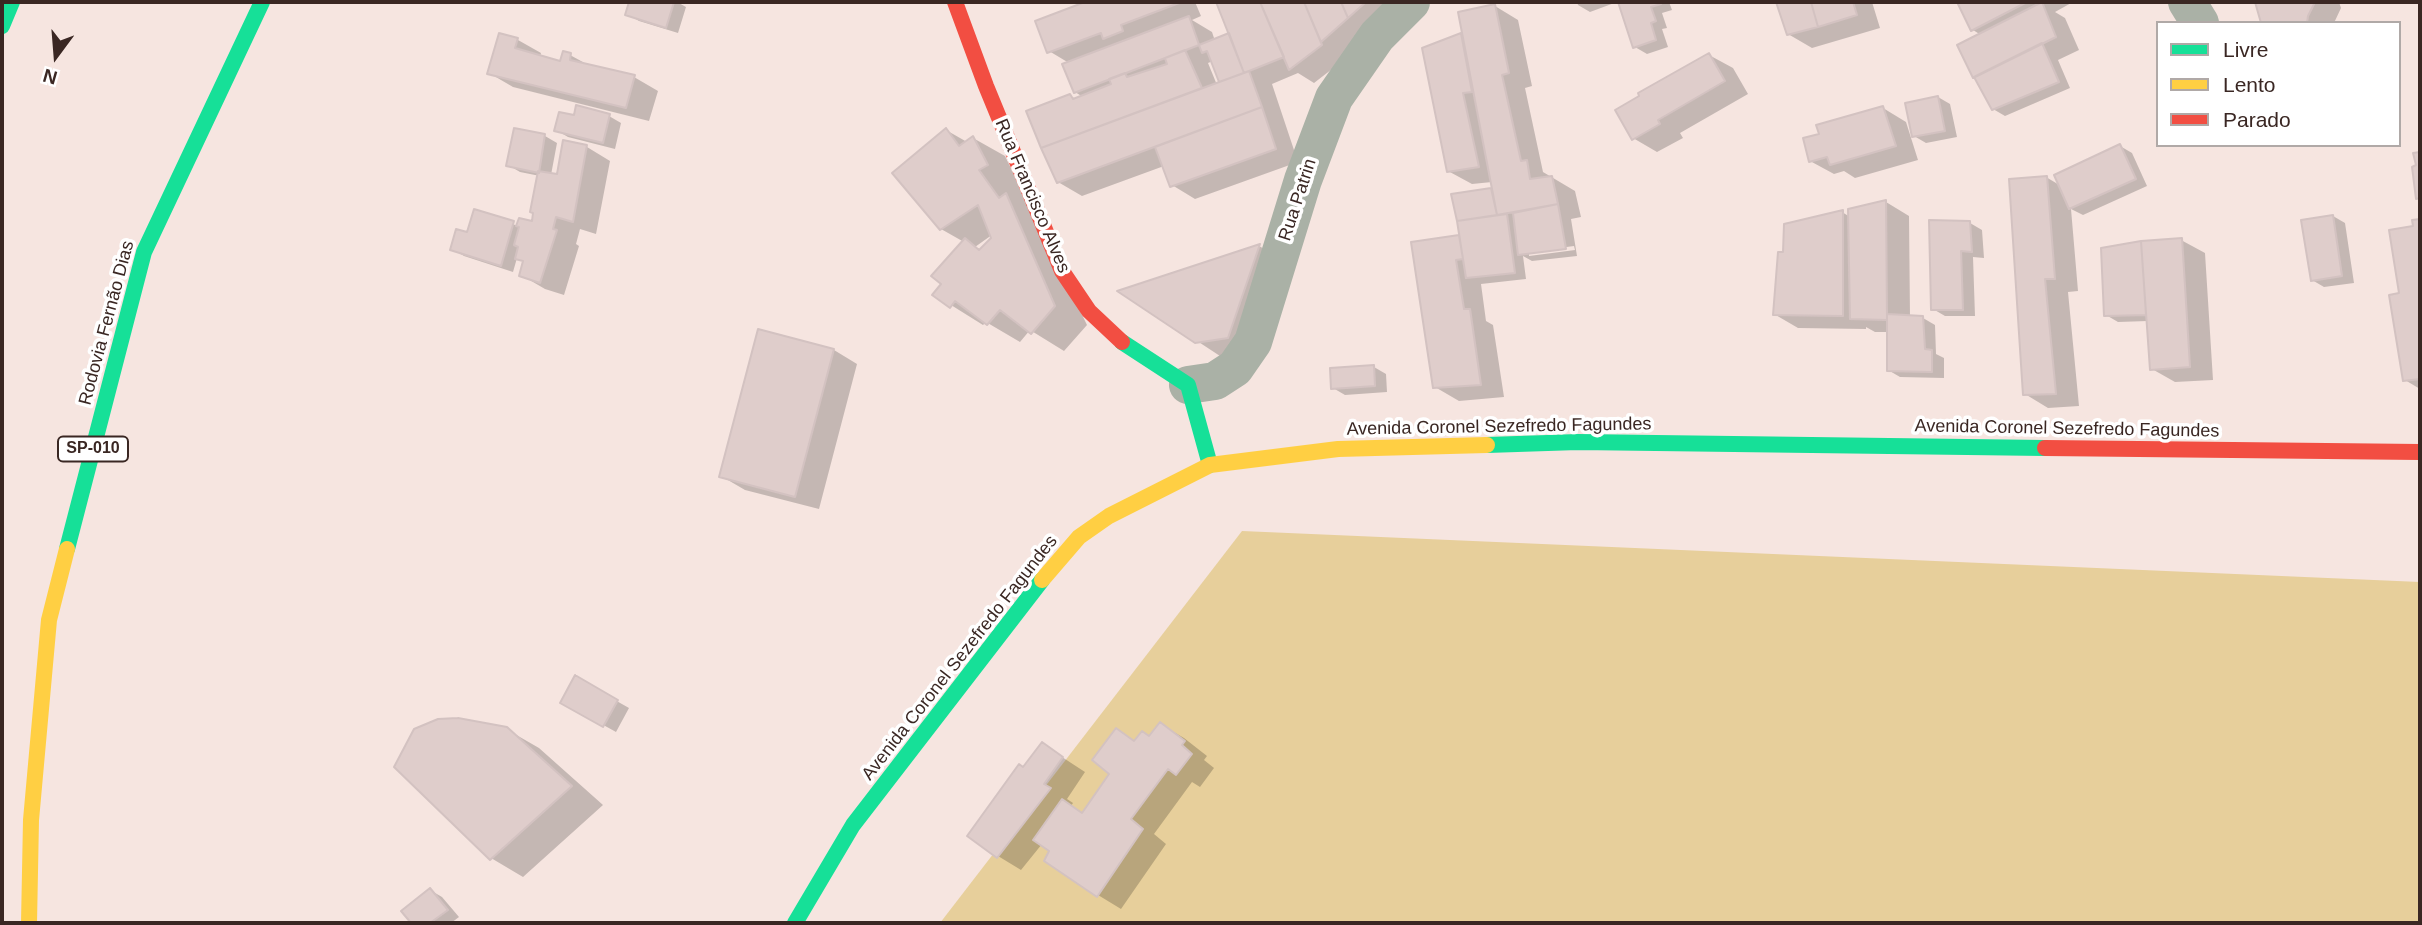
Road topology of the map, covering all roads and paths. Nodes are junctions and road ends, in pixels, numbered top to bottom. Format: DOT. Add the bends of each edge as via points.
graph roads {
  1 [pos="12,2"];
  2 [pos="262,2"];
  3 [pos="955,2"];
  4 [pos="1411,2"];
  5 [pos="2187,2"];
  6 [pos="2199,21"];
  7 [pos="2,26"];
  8 [pos="1188,385"];
  9 [pos="2420,452"];
  10 [pos="1210,465"];
  11 [pos="29,923"];
  12 [pos="795,923"];
  1 -- 7 [label="main road"];
  2 -- 11 [label="main road, Rodovia Fernão Dias / SP-010" via="144,252 48,620 31,820"];
  3 -- 8 [label="main road, Rua Francisco Alves" via="1062,271 1089,311 1114,336"];
  4 -- 8 [label="street, Rua Patrin" via="1377,36 1334,98 1303,180 1253,342 1236,368 1215,381"];
  5 -- 6 [label="street"];
  8 -- 10 [label="main road"];
  9 -- 10 [label="main road, Avenida Coronel Sezefredo Fagundes" via="1578,442 1338,449"];
  10 -- 12 [label="main road, Avenida Coronel Sezefredo Fagundes" via="1109,516 1079,537 853,825"];
}
